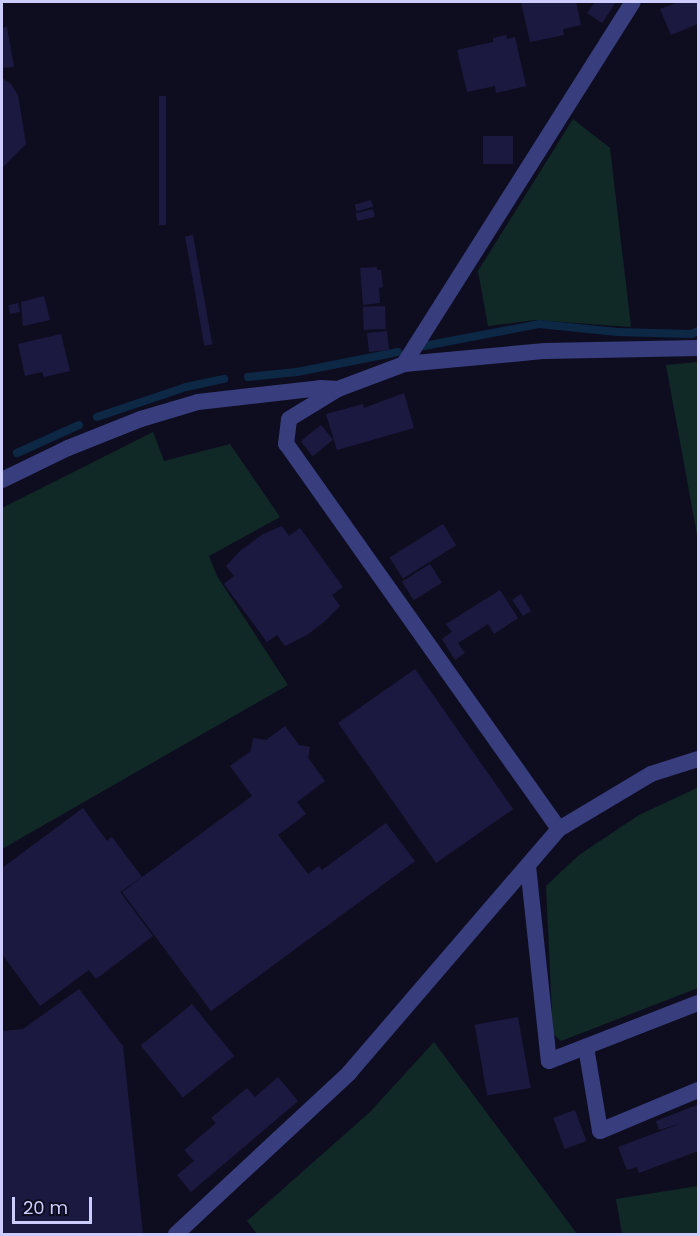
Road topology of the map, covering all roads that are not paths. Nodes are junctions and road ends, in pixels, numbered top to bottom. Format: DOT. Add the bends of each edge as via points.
graph roads {
  1 [pos="633,2"];
  2 [pos="699,348"];
  3 [pos="404,364"];
  4 [pos="338,389"];
  5 [pos="2,480"];
  6 [pos="699,759"];
  7 [pos="559,829"];
  8 [pos="528,866"];
  9 [pos="699,1003"];
  10 [pos="586,1047"];
  11 [pos="699,1090"];
  12 [pos="176,1234"];
  1 -- 3 [label="street"];
  2 -- 3 [label="street" via="545,351"];
  3 -- 4 [label="street"];
  4 -- 5 [label="street" via="198,402 68,448"];
  4 -- 7 [label="street" via="289,419 286,444"];
  6 -- 7 [label="street" via="651,774"];
  7 -- 8 [label="street"];
  8 -- 10 [label="street" via="549,1061"];
  8 -- 12 [label="street" via="349,1073"];
  9 -- 10 [label="street"];
  10 -- 11 [label="street" via="600,1131"];
}
